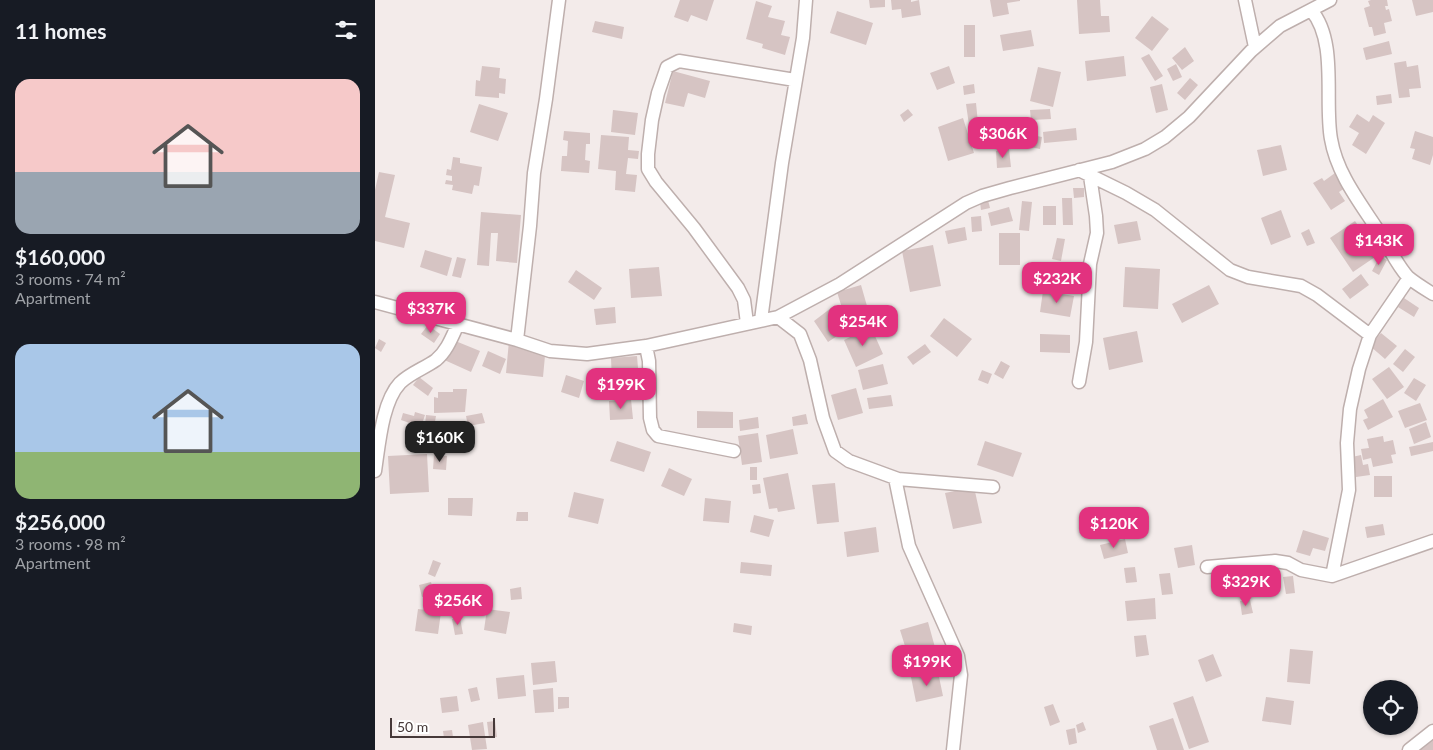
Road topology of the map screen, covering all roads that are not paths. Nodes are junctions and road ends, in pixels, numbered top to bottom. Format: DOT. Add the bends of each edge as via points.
graph roads {
  1 [pos="559,0"];
  2 [pos="806,0"];
  3 [pos="1245,0"];
  4 [pos="1330,0"];
  5 [pos="1311,10"];
  6 [pos="1255,47"];
  7 [pos="795,80"];
  8 [pos="1084,173"];
  9 [pos="1409,278"];
  10 [pos="1433,294"];
  11 [pos="375,302"];
  12 [pos="778,317"];
  13 [pos="761,320"];
  14 [pos="747,323"];
  15 [pos="458,324"];
  16 [pos="1369,335"];
  17 [pos="517,340"];
  18 [pos="646,346"];
  19 [pos="1079,382"];
  20 [pos="734,451"];
  21 [pos="375,471"];
  22 [pos="895,478"];
  23 [pos="993,487"];
  24 [pos="1433,541"];
  25 [pos="1207,567"];
  26 [pos="1332,576"];
  27 [pos="1433,731"];
  28 [pos="953,750"];
  29 [pos="1409,750"];
  1 -- 17 [label="street" via="534,173"];
  2 -- 7 [label="street"];
  3 -- 6 [label="street"];
  4 -- 5 [label="street"];
  5 -- 6 [label="street" via="1280,26"];
  5 -- 9 [label="street" via="1325,40 1333,154 1361,206"];
  6 -- 8 [label="street" via="1189,117 1165,137 1145,149"];
  7 -- 13 [label="street"];
  7 -- 14 [label="street" via="679,60 667,68 652,120 648,169 738,288"];
  8 -- 12 [label="street" via="1000,191 967,203 840,284"];
  8 -- 16 [label="street" via="1155,210 1230,270 1249,277 1301,286"];
  8 -- 19 [label="street" via="1096,216 1097,233 1090,264 1087,342"];
  9 -- 10 [label="street"];
  9 -- 16 [label="street"];
  11 -- 15 [label="street"];
  12 -- 13 [label="street"];
  12 -- 22 [label="street" via="800,334 835,451 849,461"];
  13 -- 14 [label="street"];
  14 -- 18 [label="street"];
  15 -- 17 [label="street"];
  15 -- 21 [label="street" via="437,359 401,382 394,391 388,403"];
  16 -- 26 [label="street" via="1350,409 1347,443 1349,490"];
  17 -- 18 [label="street" via="551,351 587,354"];
  18 -- 20 [label="street" via="650,418 658,436"];
  22 -- 23 [label="street"];
  22 -- 28 [label="street" via="909,546 958,656 961,675"];
  24 -- 26 [label="street"];
  25 -- 26 [label="street" via="1275,561"];
  27 -- 29 [label="street"];
}
